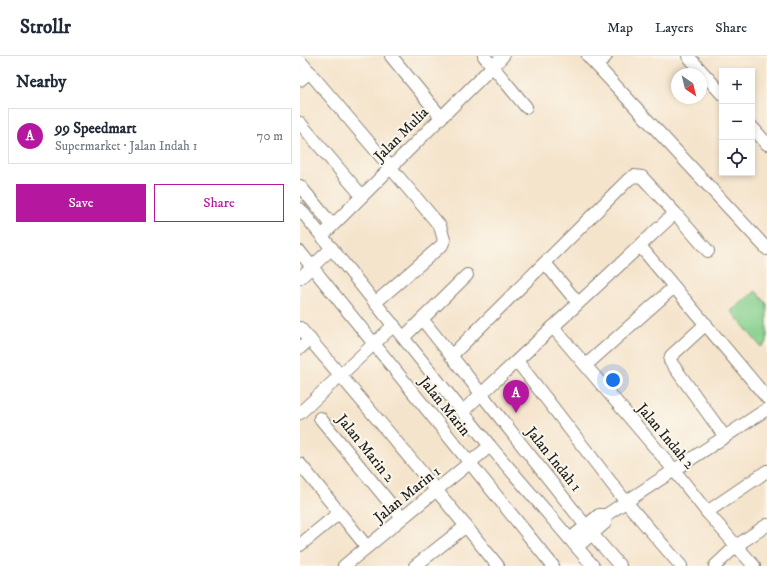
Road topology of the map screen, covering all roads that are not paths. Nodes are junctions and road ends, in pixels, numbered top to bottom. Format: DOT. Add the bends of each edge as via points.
graph roads {
  1 [pos="391,56"];
  2 [pos="484,56"];
  3 [pos="503,56"];
  4 [pos="588,56"];
  5 [pos="606,56"];
  6 [pos="688,56"];
  7 [pos="300,60"];
  8 [pos="597,65"];
  9 [pos="492,66"];
  10 [pos="310,72"];
  11 [pos="300,80"];
  12 [pos="719,91"];
  13 [pos="526,107"];
  14 [pos="442,117"];
  15 [pos="300,123"];
  16 [pos="755,130"];
  17 [pos="767,144"];
  18 [pos="390,167"];
  19 [pos="300,186"];
  20 [pos="362,196"];
  21 [pos="300,209"];
  22 [pos="675,213"];
  23 [pos="332,225"];
  24 [pos="322,236"];
  25 [pos="640,246"];
  26 [pos="332,248"];
  27 [pos="767,249"];
  28 [pos="708,251"];
  29 [pos="300,252"];
  30 [pos="545,263"];
  31 [pos="312,267"];
  32 [pos="467,275"];
  33 [pos="300,278"];
  34 [pos="674,286"];
  35 [pos="376,302"];
  36 [pos="578,303"];
  37 [pos="422,319"];
  38 [pos="706,324"];
  39 [pos="394,325"];
  40 [pos="553,327"];
  41 [pos="300,328"];
  42 [pos="404,337"];
  43 [pos="310,339"];
  44 [pos="374,344"];
  45 [pos="300,348"];
  46 [pos="451,356"];
  47 [pos="517,361"];
  48 [pos="586,366"];
  49 [pos="341,375"];
  50 [pos="481,394"];
  51 [pos="767,398"];
  52 [pos="767,409"];
  53 [pos="463,411"];
  54 [pos="300,413"];
  55 [pos="320,418"];
  56 [pos="725,437"];
  57 [pos="490,446"];
  58 [pos="470,463"];
  59 [pos="300,464"];
  60 [pos="674,470"];
  61 [pos="767,471"];
  62 [pos="437,490"];
  63 [pos="626,502"];
  64 [pos="707,512"];
  65 [pos="339,513"];
  66 [pos="402,518"];
  67 [pos="767,525"];
  68 [pos="466,526"];
  69 [pos="589,530"];
  70 [pos="573,543"];
  71 [pos="300,545"];
  72 [pos="736,546"];
  73 [pos="367,547"];
  74 [pos="344,566"];
  75 [pos="415,566"];
  76 [pos="498,566"];
  77 [pos="553,566"];
  78 [pos="593,566"];
  79 [pos="620,566"];
  80 [pos="681,566"];
  81 [pos="715,566"];
  82 [pos="754,566"];
  1 -- 14 [label="street"];
  2 -- 9 [label="street"];
  3 -- 9 [label="street, Jalan Mulia"];
  4 -- 8 [label="street"];
  5 -- 8 [label="street"];
  6 -- 12 [label="street"];
  7 -- 10 [label="street"];
  8 -- 27 [label="street"];
  9 -- 13 [label="street"];
  9 -- 14 [label="street, Jalan Mulia"];
  10 -- 11 [label="street"];
  10 -- 18 [label="street"];
  14 -- 18 [label="street, Jalan Mulia"];
  15 -- 20 [label="street"];
  16 -- 17 [label="street"];
  18 -- 20 [label="street, Jalan Mulia"];
  18 -- 35 [label="street" via="440,226 444,240 442,245"];
  19 -- 23 [label="street"];
  20 -- 23 [label="street, Jalan Mulia"];
  21 -- 24 [label="street"];
  22 -- 25 [label="street"];
  22 -- 28 [label="street"];
  22 -- 30 [label="street" via="642,177 634,176"];
  23 -- 24 [label="street, Jalan Mulia"];
  24 -- 26 [label="street"];
  25 -- 34 [label="street"];
  25 -- 36 [label="street"];
  26 -- 31 [label="street"];
  26 -- 35 [label="street"];
  29 -- 31 [label="street, Jalan Marin"];
  30 -- 36 [label="street"];
  30 -- 46 [label="street"];
  31 -- 33 [label="street"];
  31 -- 44 [label="street, Jalan Marin"];
  32 -- 37 [label="street"];
  34 -- 38 [label="street"];
  34 -- 48 [label="street"];
  35 -- 39 [label="street"];
  36 -- 40 [label="street"];
  37 -- 42 [label="street"];
  37 -- 46 [label="street, Jalan Indah 1"];
  38 -- 51 [label="street"];
  38 -- 56 [label="street" via="671,356 670,361"];
  39 -- 42 [label="street"];
  39 -- 44 [label="street"];
  40 -- 47 [label="street"];
  40 -- 48 [label="street, Jalan Indah 2"];
  41 -- 43 [label="street"];
  42 -- 53 [label="street"];
  43 -- 45 [label="street"];
  43 -- 49 [label="street"];
  44 -- 49 [label="street"];
  44 -- 58 [label="street, Jalan Marin"];
  46 -- 50 [label="street, Jalan Indah 1"];
  47 -- 50 [label="street"];
  47 -- 63 [label="street"];
  48 -- 60 [label="street, Jalan Indah 2"];
  49 -- 54 [label="street"];
  49 -- 62 [label="street"];
  50 -- 53 [label="street"];
  50 -- 69 [label="street, Jalan Indah 1"];
  52 -- 56 [label="street"];
  53 -- 57 [label="street"];
  55 -- 66 [label="street, Jalan Marin 2"];
  56 -- 60 [label="street"];
  57 -- 58 [label="street, Jalan Marin 1"];
  57 -- 70 [label="street"];
  58 -- 62 [label="street, Jalan Marin 1"];
  58 -- 77 [label="street, Jalan Marin"];
  59 -- 65 [label="street"];
  60 -- 63 [label="street"];
  60 -- 64 [label="street, Jalan Indah 2"];
  61 -- 64 [label="street"];
  62 -- 66 [label="street, Jalan Marin 1"];
  62 -- 68 [label="street"];
  63 -- 69 [label="street" via="606,515 599,515"];
  63 -- 80 [label="street"];
  64 -- 72 [label="street, Jalan Indah 2"];
  65 -- 71 [label="street"];
  65 -- 73 [label="street"];
  66 -- 73 [label="street, Jalan Marin 1"];
  67 -- 72 [label="street"];
  68 -- 75 [label="street"];
  68 -- 76 [label="street"];
  69 -- 70 [label="street"];
  69 -- 79 [label="street, Jalan Indah 1"];
  70 -- 78 [label="street"];
  72 -- 81 [label="street"];
  72 -- 82 [label="street, Jalan Indah 2"];
  73 -- 74 [label="street, Jalan Marin 1"];
}
